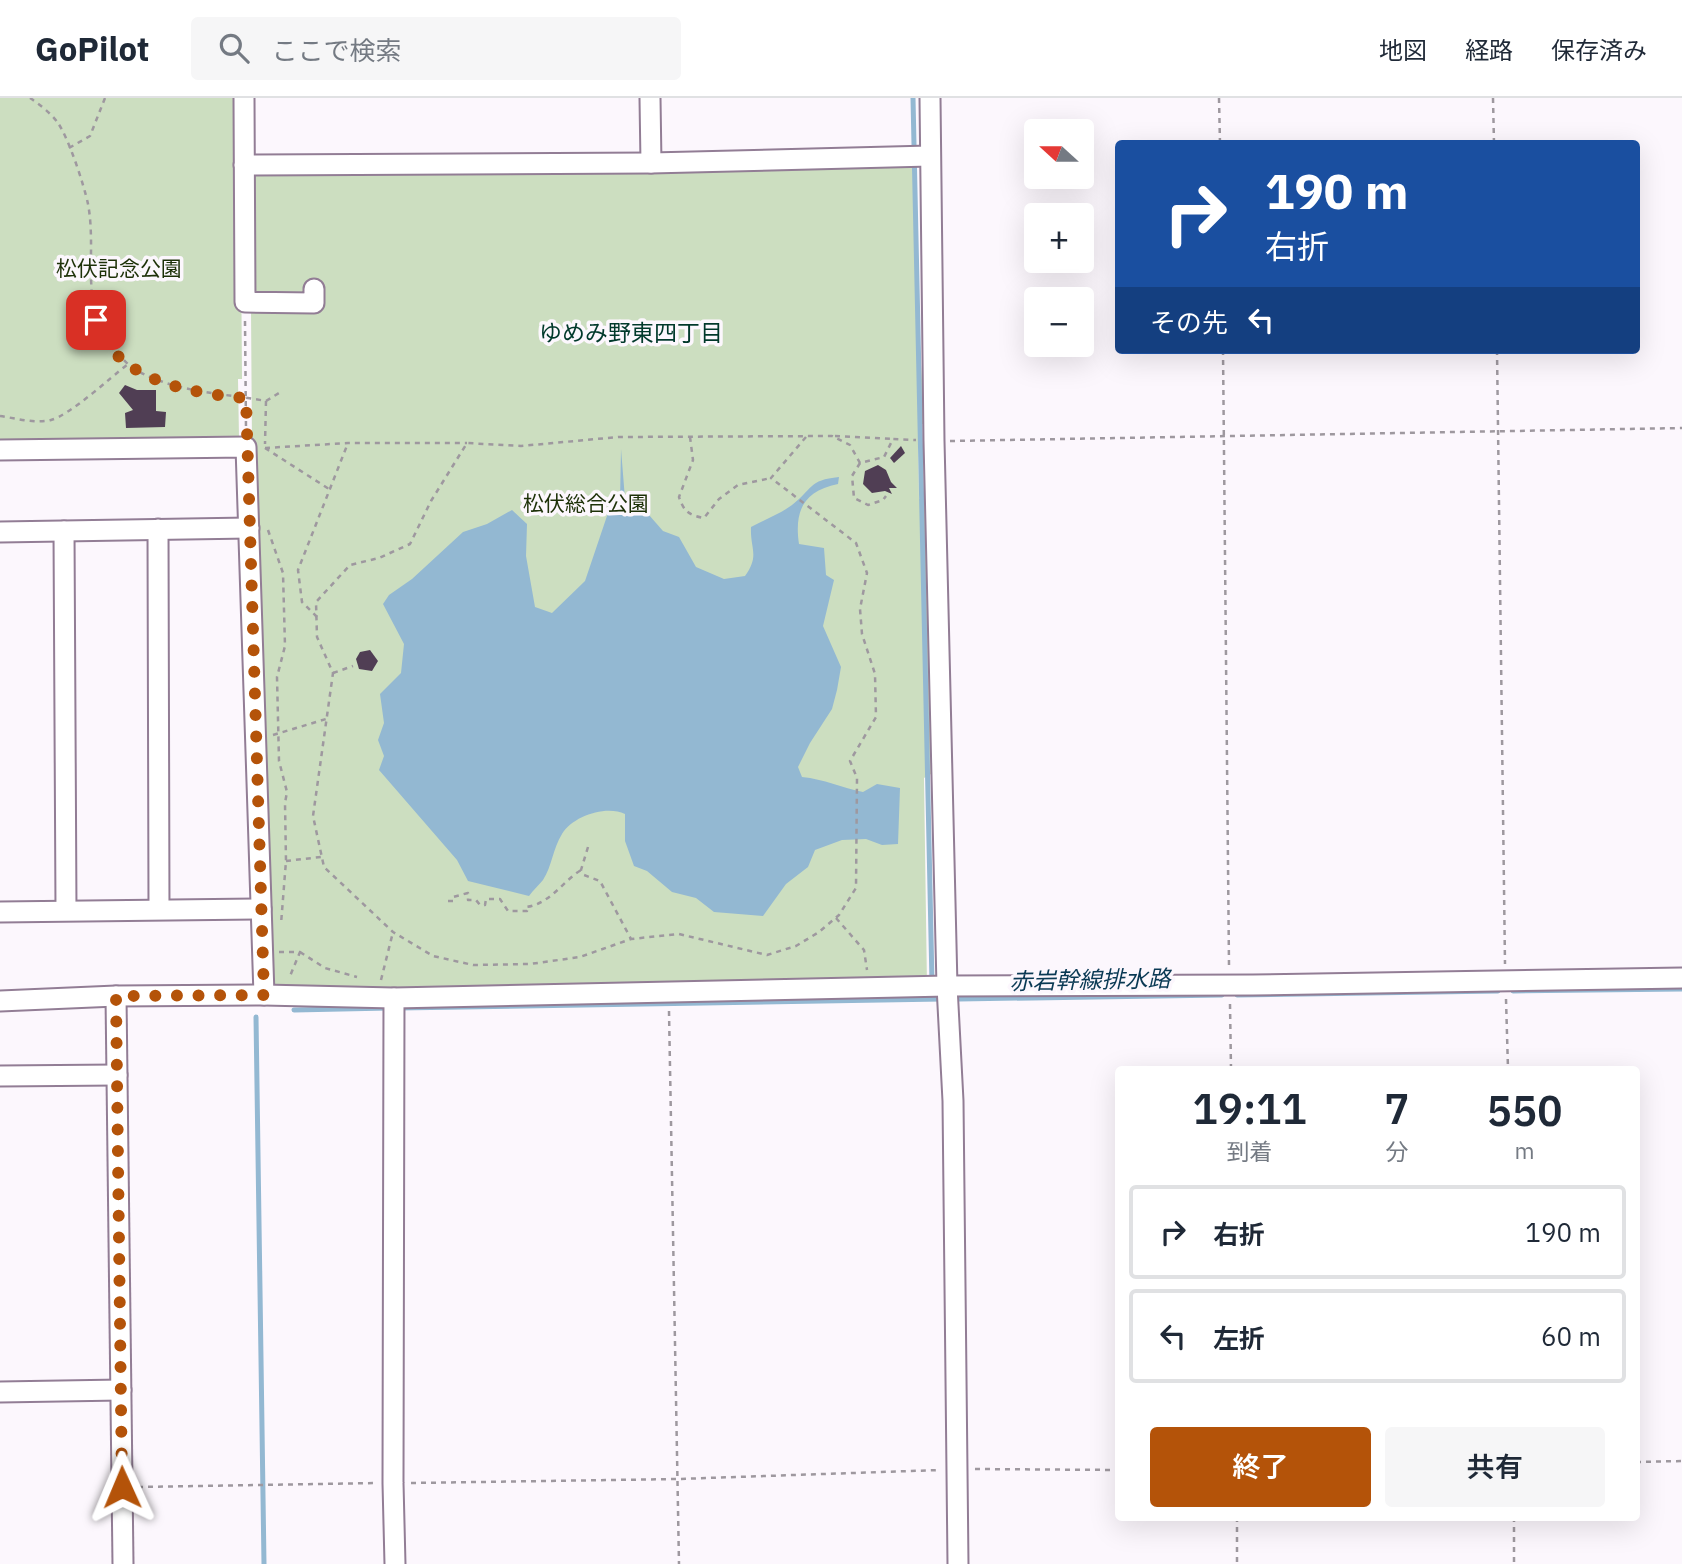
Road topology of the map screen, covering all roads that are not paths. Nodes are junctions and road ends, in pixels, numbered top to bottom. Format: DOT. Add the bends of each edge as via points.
graph roads {
  1 [pos="244,98"];
  2 [pos="650,98"];
  3 [pos="930,98"];
  4 [pos="930,156"];
  5 [pos="651,163"];
  6 [pos="244,165"];
  7 [pos="314,289"];
  8 [pos="0,450"];
  9 [pos="258,527"];
  10 [pos="158,529"];
  11 [pos="64,531"];
  12 [pos="0,532"];
  13 [pos="159,909"];
  14 [pos="261,909"];
  15 [pos="66,911"];
  16 [pos="0,912"];
  17 [pos="1682,978"];
  18 [pos="947,986"];
  19 [pos="271,995"];
  20 [pos="386,995"];
  21 [pos="116,996"];
  22 [pos="0,1001"];
  23 [pos="117,1075"];
  24 [pos="0,1076"];
  25 [pos="121,1390"];
  26 [pos="0,1391"];
  27 [pos="123,1564"];
  28 [pos="395,1564"];
  29 [pos="958,1564"];
  1 -- 6 [label="street"];
  2 -- 5 [label="street"];
  3 -- 4 [label="street"];
  4 -- 5 [label="street"];
  4 -- 18 [label="street"];
  5 -- 6 [label="street"];
  6 -- 7 [label="street" via="245,302 314,303"];
  8 -- 9 [label="street" via="256,447"];
  9 -- 10 [label="street"];
  9 -- 14 [label="street"];
  10 -- 11 [label="street"];
  10 -- 13 [label="street"];
  11 -- 12 [label="street"];
  11 -- 15 [label="street"];
  13 -- 14 [label="street"];
  13 -- 15 [label="street"];
  14 -- 19 [label="street" via="262,951"];
  15 -- 16 [label="street"];
  17 -- 18 [label="street"];
  18 -- 20 [label="street"];
  18 -- 29 [label="street" via="953,1101"];
  19 -- 20 [label="street"];
  19 -- 21 [label="street"];
  20 -- 28 [label="street"];
  21 -- 22 [label="street"];
  21 -- 23 [label="street"];
  23 -- 24 [label="street"];
  23 -- 25 [label="street"];
  25 -- 26 [label="street"];
  25 -- 27 [label="street"];
}
